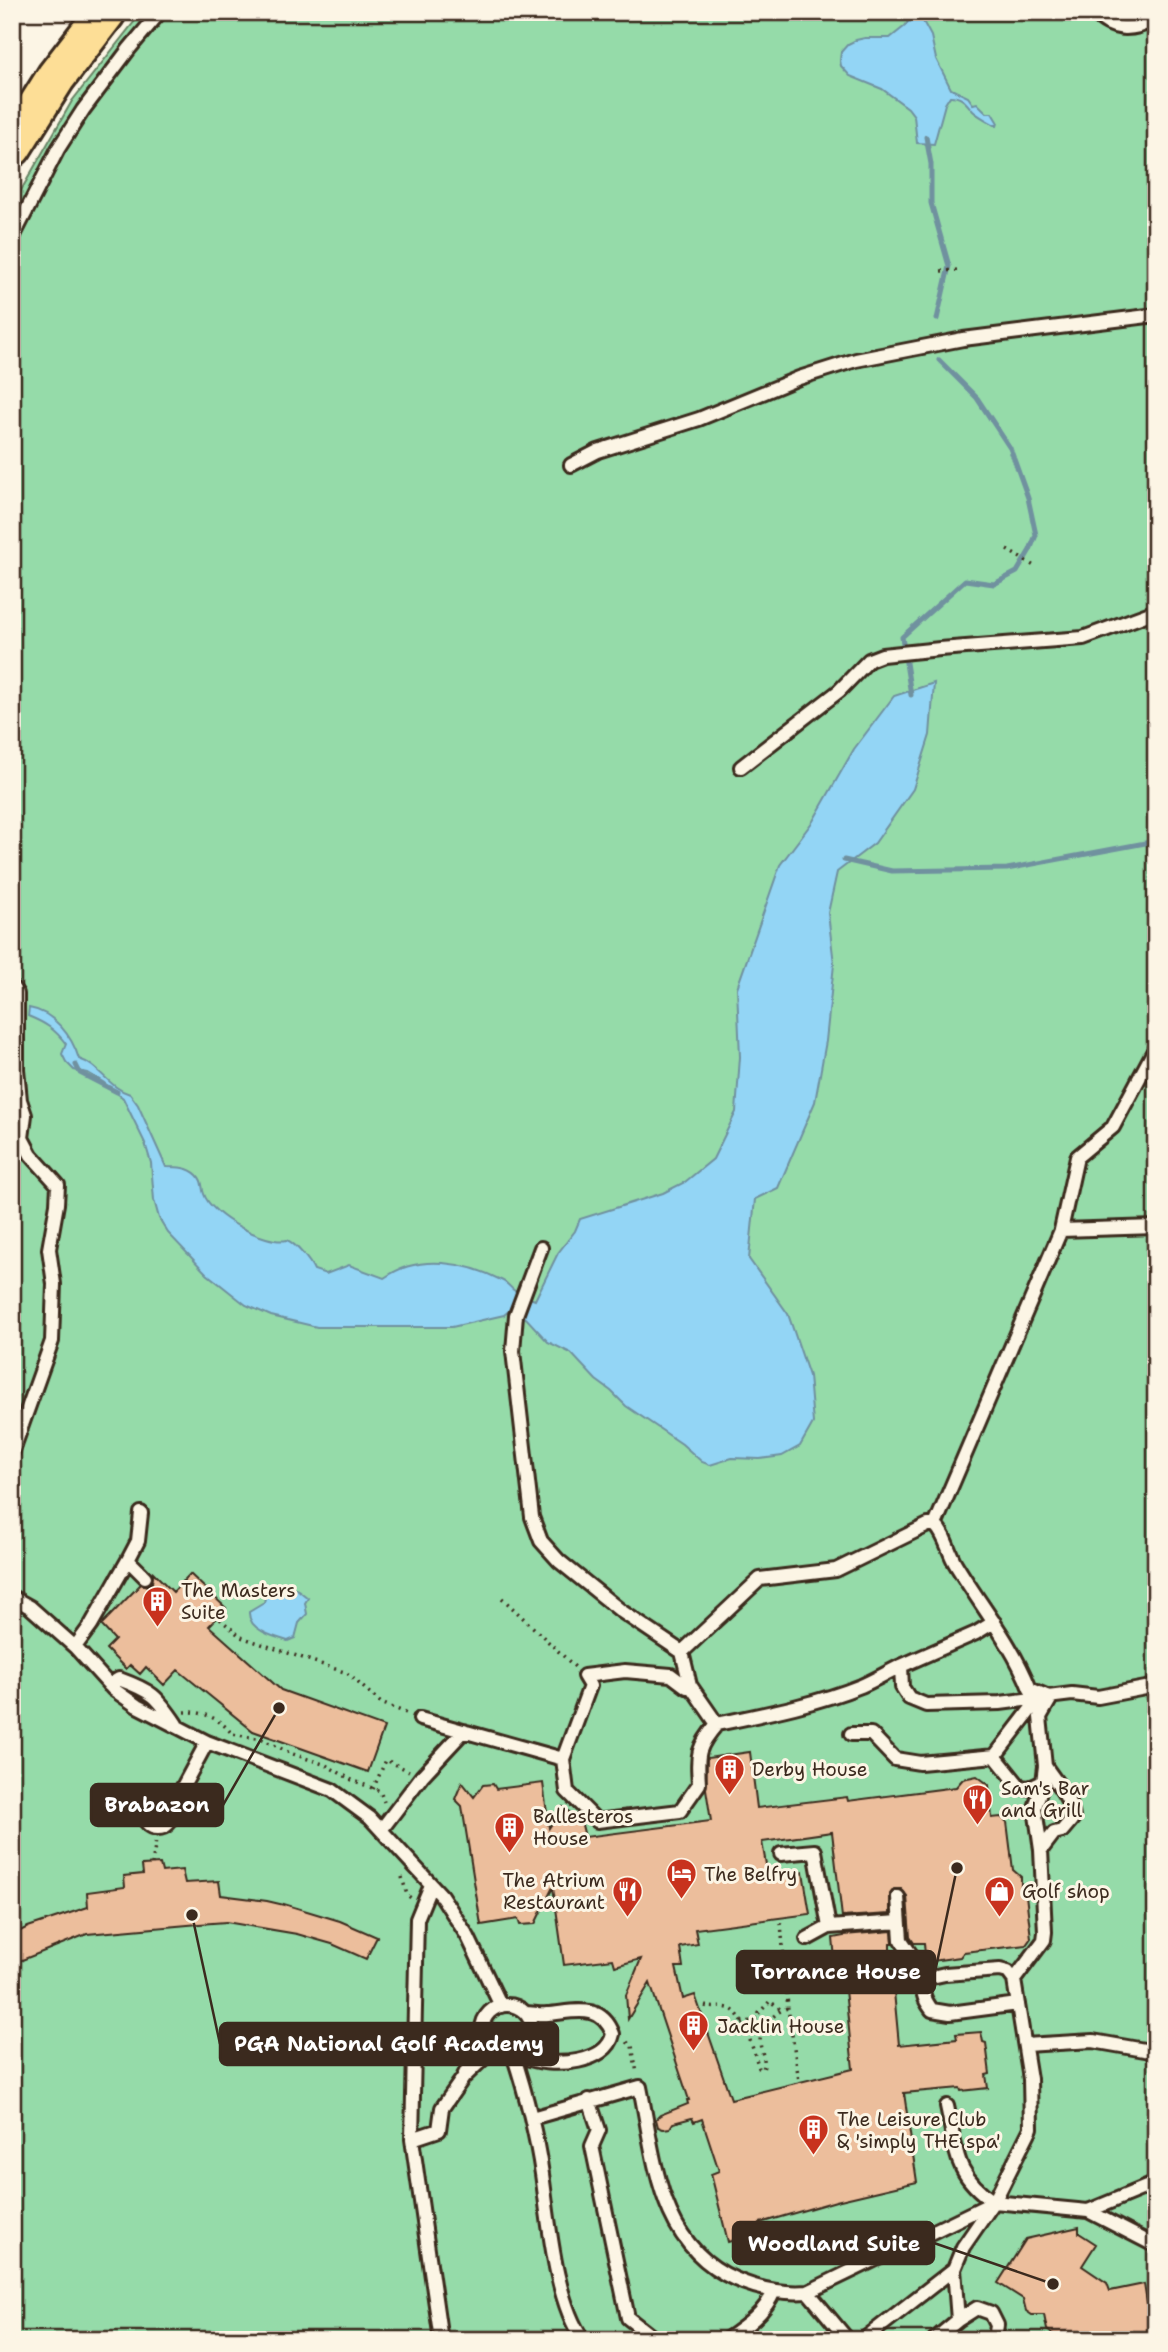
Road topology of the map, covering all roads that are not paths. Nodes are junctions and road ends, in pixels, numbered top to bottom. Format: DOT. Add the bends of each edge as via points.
graph roads {
  1 [pos="106,12"];
  2 [pos="160,12"];
  3 [pos="1093,12"];
  4 [pos="1156,19"];
  5 [pos="12,146"];
  6 [pos="12,239"];
  7 [pos="1156,315"];
  8 [pos="572,464"];
  9 [pos="1156,611"];
  10 [pos="741,767"];
  11 [pos="1156,811"];
  12 [pos="1156,822"];
  13 [pos="15,990"];
  14 [pos="1156,1047"];
  15 [pos="1156,1227"];
  16 [pos="1061,1230"];
  17 [pos="541,1248"];
  18 [pos="12,1454"];
  19 [pos="141,1513"];
  20 [pos="935,1525"];
  21 [pos="128,1560"];
  22 [pos="145,1577"];
  23 [pos="12,1597"];
  24 [pos="994,1622"];
  25 [pos="75,1647"];
  26 [pos="682,1652"];
  27 [pos="901,1666"];
  28 [pos="671,1675"];
  29 [pos="109,1685"];
  30 [pos="690,1685"];
  31 [pos="1156,1686"];
  32 [pos="1030,1689"];
  33 [pos="1051,1698"];
  34 [pos="1020,1700"];
  35 [pos="1036,1713"];
  36 [pos="421,1719"];
  37 [pos="717,1724"];
  38 [pos="178,1727"];
  39 [pos="464,1731"];
  40 [pos="851,1734"];
  41 [pos="208,1742"];
  42 [pos="568,1745"];
  43 [pos="545,1754"];
  44 [pos="995,1756"];
  45 [pos="564,1759"];
  46 [pos="1045,1766"];
  47 [pos="1043,1782"];
  48 [pos="1020,1787"];
  49 [pos="1035,1808"];
  50 [pos="171,1809"];
  51 [pos="381,1830"];
  52 [pos="1041,1850"];
  53 [pos="781,1854"];
  54 [pos="431,1885"];
  55 [pos="898,1897"];
  56 [pos="899,1922"];
  57 [pos="829,1927"];
  58 [pos="807,1939"];
  59 [pos="927,1978"];
  60 [pos="1014,1980"];
  61 [pos="1018,2004"];
  62 [pos="501,2006"];
  63 [pos="525,2013"];
  64 [pos="482,2033"];
  65 [pos="1025,2045"];
  66 [pos="519,2051"];
  67 [pos="496,2052"];
  68 [pos="1156,2052"];
  69 [pos="463,2078"];
  70 [pos="589,2100"];
  71 [pos="947,2106"];
  72 [pos="532,2118"];
  73 [pos="412,2139"];
  74 [pos="1156,2183"];
  75 [pos="994,2202"];
  76 [pos="1087,2211"];
  77 [pos="1156,2246"];
  78 [pos="954,2269"];
  79 [pos="774,2291"];
  80 [pos="808,2292"];
  81 [pos="958,2320"];
  82 [pos="441,2340"];
  83 [pos="583,2340"];
  84 [pos="656,2340"];
  85 [pos="726,2340"];
  86 [pos="848,2340"];
  87 [pos="863,2340"];
  88 [pos="934,2340"];
  89 [pos="995,2340"];
  1 -- 5 [label="highway" via="56,77"];
  2 -- 6 [label="lane" via="83,110"];
  3 -- 4 [label="lane" via="1105,24 1118,27 1136,27"];
  7 -- 8 [label="lane" via="963,339 856,360 799,377"];
  9 -- 10 [label="lane" via="1083,638 882,655 869,660 839,691"];
  11 -- 12 [label="lane"];
  13 -- 18 [label="lane" via="22,1138 30,1155 58,1185 49,1249 54,1284 52,1341"];
  14 -- 16 [label="lane" via="1113,1127 1077,1157"];
  15 -- 16 [label="lane"];
  16 -- 20 [label="lane"];
  17 -- 26 [label="lane" via="516,1315 513,1351 532,1517 541,1541 558,1561 598,1595"];
  19 -- 21 [label="lane" via="138,1541"];
  20 -- 24 [label="lane"];
  20 -- 26 [label="lane" via="836,1570 760,1579"];
  21 -- 22 [label="lane"];
  21 -- 25 [label="lane"];
  23 -- 25 [label="lane"];
  24 -- 27 [label="lane"];
  24 -- 32 [label="lane"];
  25 -- 29 [label="lane"];
  26 -- 28 [label="lane"];
  26 -- 30 [label="lane"];
  27 -- 34 [label="lane" via="902,1687 909,1698 926,1705"];
  27 -- 37 [label="lane" via="839,1693"];
  28 -- 30 [label="lane"];
  28 -- 42 [label="lane" via="625,1671 584,1676 590,1686"];
  29 -- 38 [label="lane"];
  29 -- 38 [label="lane" via="119,1679 150,1692"];
  30 -- 37 [label="lane"];
  31 -- 33 [label="lane" via="1098,1697 1072,1694"];
  32 -- 33 [label="lane"];
  32 -- 34 [label="lane"];
  33 -- 34 [label="lane"];
  33 -- 35 [label="lane"];
  34 -- 35 [label="lane"];
  35 -- 44 [label="lane"];
  35 -- 46 [label="lane"];
  36 -- 39 [label="lane"];
  37 -- 45 [label="lane" via="697,1756 699,1784 680,1811 597,1821 566,1791"];
  38 -- 41 [label="lane"];
  39 -- 43 [label="lane"];
  39 -- 51 [label="lane"];
  40 -- 44 [label="lane" via="871,1734 895,1759 920,1763"];
  41 -- 50 [label="lane"];
  41 -- 51 [label="lane" via="331,1790"];
  42 -- 43 [label="lane"];
  42 -- 45 [label="lane"];
  43 -- 45 [label="lane"];
  44 -- 48 [label="lane"];
  46 -- 47 [label="lane"];
  46 -- 52 [label="lane" via="1072,1807 1073,1818"];
  47 -- 48 [label="lane"];
  47 -- 49 [label="lane"];
  48 -- 49 [label="lane"];
  49 -- 52 [label="lane"];
  50 -- 50 [label="lane" via="159,1800 146,1806 144,1816 159,1828 170,1822"];
  51 -- 54 [label="lane"];
  52 -- 60 [label="lane" via="1044,1940"];
  53 -- 57 [label="lane" via="815,1852"];
  54 -- 62 [label="lane" via="468,1937"];
  54 -- 73 [label="lane" via="418,1919 415,1952"];
  55 -- 56 [label="lane"];
  56 -- 57 [label="lane"];
  56 -- 59 [label="lane" via="901,1940"];
  57 -- 58 [label="lane"];
  59 -- 60 [label="lane" via="1000,1970"];
  59 -- 61 [label="lane" via="924,1998 932,2010 950,2013"];
  60 -- 61 [label="lane"];
  61 -- 65 [label="lane"];
  62 -- 63 [label="lane" via="517,2007"];
  62 -- 64 [label="lane" via="488,2014"];
  63 -- 66 [label="lane" via="532,2031"];
  63 -- 66 [label="lane" via="572,2010 600,2015 613,2034 612,2041 573,2062 538,2062"];
  64 -- 67 [label="lane"];
  64 -- 69 [label="lane"];
  65 -- 68 [label="lane" via="1093,2040"];
  65 -- 75 [label="lane" via="1031,2128"];
  66 -- 67 [label="lane"];
  66 -- 72 [label="lane"];
  67 -- 69 [label="lane"];
  69 -- 73 [label="lane" via="442,2108 439,2130"];
  70 -- 72 [label="lane"];
  70 -- 79 [label="lane" via="640,2087 663,2199 682,2236 716,2271"];
  70 -- 84 [label="lane" via="598,2130 592,2146 628,2318"];
  71 -- 75 [label="lane" via="960,2167"];
  72 -- 83 [label="lane" via="568,2315"];
  73 -- 82 [label="lane"];
  74 -- 76 [label="lane"];
  75 -- 76 [label="lane"];
  75 -- 78 [label="lane" via="963,2247"];
  75 -- 80 [label="lane"];
  76 -- 77 [label="lane"];
  78 -- 81 [label="lane"];
  78 -- 87 [label="lane"];
  79 -- 80 [label="lane"];
  79 -- 85 [label="lane" via="769,2304"];
  80 -- 86 [label="lane"];
  81 -- 88 [label="lane"];
  81 -- 89 [label="lane" via="977,2308 991,2314 997,2325"];
}
